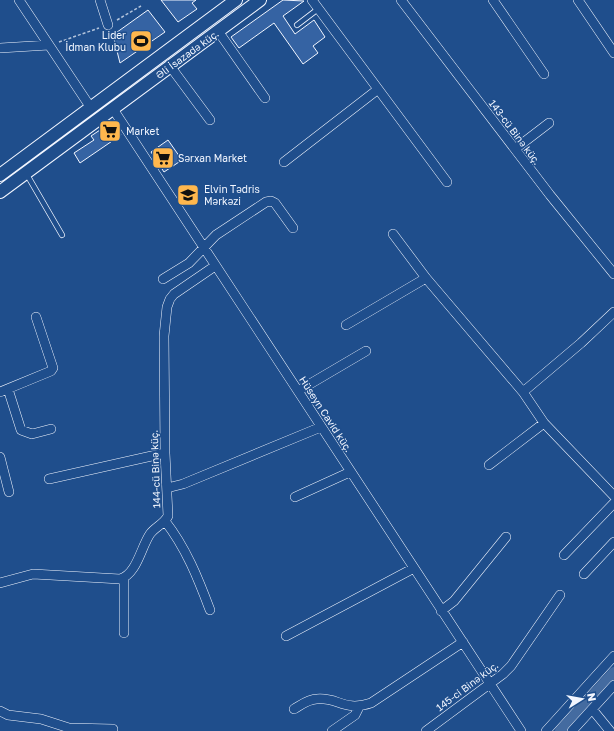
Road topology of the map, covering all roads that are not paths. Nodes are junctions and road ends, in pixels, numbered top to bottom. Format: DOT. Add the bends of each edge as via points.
graph roads {
  1 [pos="19,0"];
  2 [pos="100,0"];
  3 [pos="236,0"];
  4 [pos="260,0"];
  5 [pos="312,0"];
  6 [pos="401,0"];
  7 [pos="492,0"];
  8 [pos="578,0"];
  9 [pos="318,9"];
  10 [pos="297,24"];
  11 [pos="108,25"];
  12 [pos="218,31"];
  13 [pos="49,45"];
  14 [pos="0,48"];
  15 [pos="614,53"];
  16 [pos="170,66"];
  17 [pos="544,74"];
  18 [pos="377,90"];
  19 [pos="106,97"];
  20 [pos="265,98"];
  21 [pos="91,108"];
  22 [pos="113,109"];
  23 [pos="98,120"];
  24 [pos="210,120"];
  25 [pos="549,123"];
  26 [pos="515,149"];
  27 [pos="284,162"];
  28 [pos="26,173"];
  29 [pos="0,175"];
  30 [pos="447,182"];
  31 [pos="0,192"];
  32 [pos="293,228"];
  33 [pos="393,234"];
  34 [pos="62,235"];
  35 [pos="203,248"];
  36 [pos="215,266"];
  37 [pos="614,274"];
  38 [pos="426,278"];
  39 [pos="163,279"];
  40 [pos="614,312"];
  41 [pos="36,317"];
  42 [pos="346,325"];
  43 [pos="366,351"];
  44 [pos="4,390"];
  45 [pos="298,391"];
  46 [pos="523,392"];
  47 [pos="544,423"];
  48 [pos="321,427"];
  49 [pos="51,429"];
  50 [pos="165,453"];
  51 [pos="0,457"];
  52 [pos="489,465"];
  53 [pos="350,472"];
  54 [pos="49,479"];
  55 [pos="167,488"];
  56 [pos="9,492"];
  57 [pos="614,496"];
  58 [pos="296,497"];
  59 [pos="614,503"];
  60 [pos="165,521"];
  61 [pos="506,537"];
  62 [pos="614,542"];
  63 [pos="564,555"];
  64 [pos="414,568"];
  65 [pos="584,574"];
  66 [pos="124,578"];
  67 [pos="0,583"];
  68 [pos="560,595"];
  69 [pos="210,610"];
  70 [pos="441,611"];
  71 [pos="124,633"];
  72 [pos="286,636"];
  73 [pos="463,642"];
  74 [pos="614,656"];
  75 [pos="490,684"];
  76 [pos="614,685"];
  77 [pos="359,707"];
  78 [pos="294,709"];
  79 [pos="592,709"];
  80 [pos="0,711"];
  81 [pos="114,729"];
  82 [pos="332,731"];
  83 [pos="426,731"];
  84 [pos="521,731"];
  85 [pos="546,731"];
  86 [pos="572,731"];
  87 [pos="610,731"];
  1 -- 13 [label="street"];
  2 -- 11 [label="street"];
  3 -- 19 [label="main road, Əli İsazadə küç."];
  4 -- 12 [label="main road, Əli İsazadə küç."];
  5 -- 9 [label="street"];
  6 -- 26 [label="street, 143-cü Binə küç."];
  7 -- 17 [label="street"];
  8 -- 15 [label="street"];
  9 -- 10 [label="lane"];
  9 -- 18 [label="street"];
  12 -- 16 [label="main road, Əli İsazadə küç."];
  12 -- 20 [label="street"];
  13 -- 14 [label="street"];
  13 -- 21 [label="street"];
  16 -- 22 [label="main road, Əli İsazadə küç."];
  16 -- 24 [label="street"];
  18 -- 27 [label="street"];
  18 -- 30 [label="street"];
  19 -- 21 [label="main road, Əli İsazadə küç."];
  19 -- 22 [label="main road"];
  21 -- 23 [label="main road"];
  21 -- 29 [label="main road"];
  22 -- 23 [label="main road, Əli İsazadə küç."];
  22 -- 35 [label="street, Hüseyn Cavid küç."];
  23 -- 28 [label="main road"];
  25 -- 26 [label="street"];
  26 -- 37 [label="street, 143-cü Binə küç."];
  28 -- 31 [label="main road"];
  28 -- 34 [label="lane"];
  32 -- 35 [label="street" via="275,203 270,201 216,235"];
  33 -- 38 [label="street"];
  35 -- 36 [label="street, Hüseyn Cavid küç."];
  35 -- 39 [label="street" via="189,263"];
  36 -- 45 [label="street, Hüseyn Cavid küç."];
  36 -- 50 [label="street, 144-cü Binə küç." via="170,299 164,336"];
  38 -- 42 [label="street"];
  38 -- 46 [label="street"];
  40 -- 46 [label="street"];
  41 -- 44 [label="street" via="53,368"];
  43 -- 45 [label="street"];
  44 -- 49 [label="street" via="21,430 32,434"];
  45 -- 48 [label="street, Hüseyn Cavid küç."];
  46 -- 47 [label="street"];
  47 -- 52 [label="street"];
  47 -- 57 [label="street"];
  48 -- 53 [label="street, Hüseyn Cavid küç."];
  48 -- 55 [label="street" via="183,484"];
  50 -- 54 [label="street"];
  50 -- 55 [label="street, 144-cü Binə küç."];
  51 -- 56 [label="street"];
  53 -- 58 [label="street"];
  53 -- 64 [label="street, Hüseyn Cavid küç."];
  55 -- 60 [label="street, 144-cü Binə küç." via="168,510"];
  59 -- 63 [label="street"];
  60 -- 66 [label="street, 144-cü Binə küç." via="150,534 131,572"];
  60 -- 69 [label="street" via="181,543 196,571"];
  61 -- 70 [label="street" via="454,600"];
  62 -- 65 [label="street"];
  64 -- 70 [label="street, Hüseyn Cavid küç."];
  64 -- 72 [label="street"];
  66 -- 67 [label="street" via="33,574"];
  66 -- 71 [label="street"];
  68 -- 75 [label="street, 145-ci Binə küç." via="511,666"];
  70 -- 73 [label="street, Hüseyn Cavid küç."];
  73 -- 75 [label="street, Hüseyn Cavid küç."];
  73 -- 77 [label="street" via="370,703"];
  74 -- 85 [label="street"];
  75 -- 83 [label="street, 145-ci Binə küç."];
  75 -- 84 [label="street, Hüseyn Cavid küç."];
  76 -- 79 [label="street"];
  77 -- 78 [label="street" via="318,698 308,700"];
  77 -- 82 [label="street" via="355,715"];
  79 -- 86 [label="street"];
  79 -- 87 [label="street"];
  80 -- 81 [label="street" via="8,715 41,719 69,728"];
}
